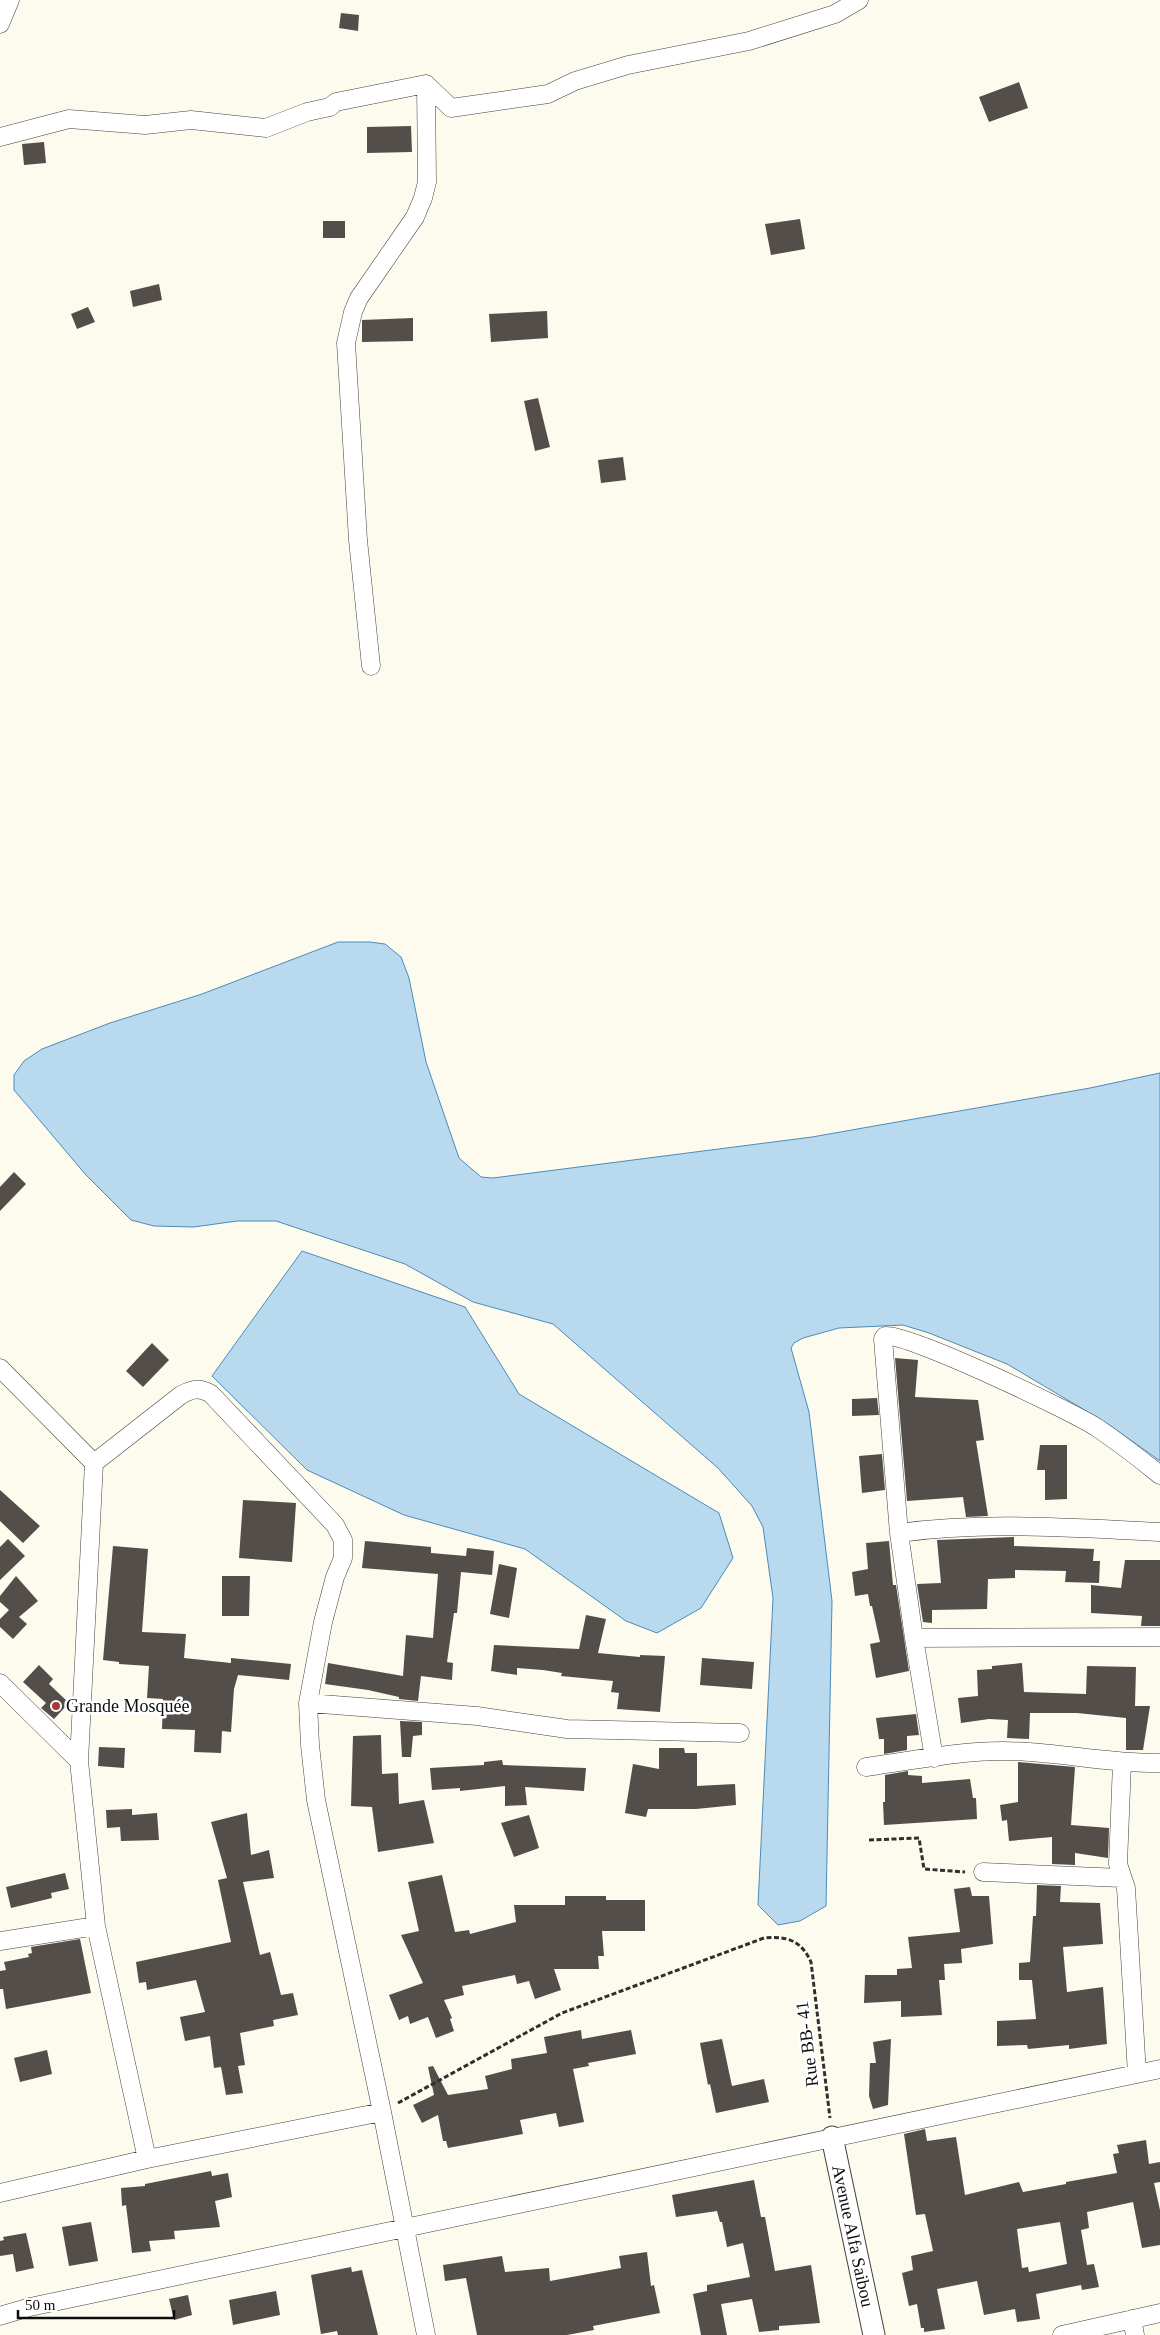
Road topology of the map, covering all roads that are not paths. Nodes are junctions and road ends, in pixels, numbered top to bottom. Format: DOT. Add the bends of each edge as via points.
graph roads {
  1 [pos="10,0"];
  2 [pos="859,0"];
  3 [pos="0,24"];
  4 [pos="426,84"];
  5 [pos="0,137"];
  6 [pos="371,666"];
  7 [pos="0,1368"];
  8 [pos="94,1463"];
  9 [pos="1160,1475"];
  10 [pos="1160,1532"];
  11 [pos="899,1533"];
  12 [pos="1160,1637"];
  13 [pos="914,1638"];
  14 [pos="0,1683"];
  15 [pos="308,1703"];
  16 [pos="740,1732"];
  17 [pos="934,1758"];
  18 [pos="79,1761"];
  19 [pos="1122,1763"];
  20 [pos="1160,1763"];
  21 [pos="866,1767"];
  22 [pos="983,1872"];
  23 [pos="1122,1878"];
  24 [pos="96,1926"];
  25 [pos="0,1941"];
  26 [pos="1160,2069"];
  27 [pos="1137,2074"];
  28 [pos="382,2112"];
  29 [pos="832,2137"];
  30 [pos="147,2159"];
  31 [pos="0,2193"];
  32 [pos="406,2227"];
  33 [pos="1160,2313"];
  34 [pos="0,2316"];
  35 [pos="1133,2327"];
  36 [pos="426,2335"];
  37 [pos="874,2335"];
  38 [pos="1062,2335"];
  1 -- 3 [label="street"];
  2 -- 4 [label="street" via="835,14 796,28 749,41 628,65 575,80 548,94 451,108"];
  4 -- 5 [label="street" via="336,102 330,107 266,128 191,120 145,125 68,119"];
  4 -- 6 [label="street" via="427,182 423,198 415,217 359,298 352,312 346,343 358,540"];
  7 -- 8 [label="street"];
  8 -- 15 [label="street" via="181,1396 191,1390 203,1389 335,1525 343,1540 343,1558 323,1622"];
  8 -- 18 [label="street"];
  9 -- 11 [label="street" via="1096,1427 1077,1417 940,1352 887,1335 883,1339"];
  10 -- 11 [label="street" via="1005,1525"];
  11 -- 13 [label="street"];
  12 -- 13 [label="street"];
  13 -- 17 [label="street"];
  14 -- 18 [label="street"];
  15 -- 16 [label="street" via="468,1715 567,1729"];
  15 -- 28 [label="street" via="316,1800"];
  17 -- 19 [label="street" via="1005,1751"];
  17 -- 21 [label="street"];
  18 -- 24 [label="street"];
  19 -- 20 [label="street"];
  19 -- 23 [label="street" via="1118,1864"];
  22 -- 23 [label="street"];
  23 -- 27 [label="street" via="1126,1888"];
  24 -- 25 [label="street"];
  24 -- 30 [label="street"];
  26 -- 27 [label="street"];
  27 -- 29 [label="street"];
  28 -- 30 [label="street"];
  28 -- 32 [label="street"];
  29 -- 32 [label="street"];
  29 -- 37 [label="street, Avenue Alfa Saibou"];
  30 -- 31 [label="street"];
  32 -- 34 [label="street"];
  32 -- 36 [label="street"];
  33 -- 35 [label="street"];
  35 -- 38 [label="street"];
}
